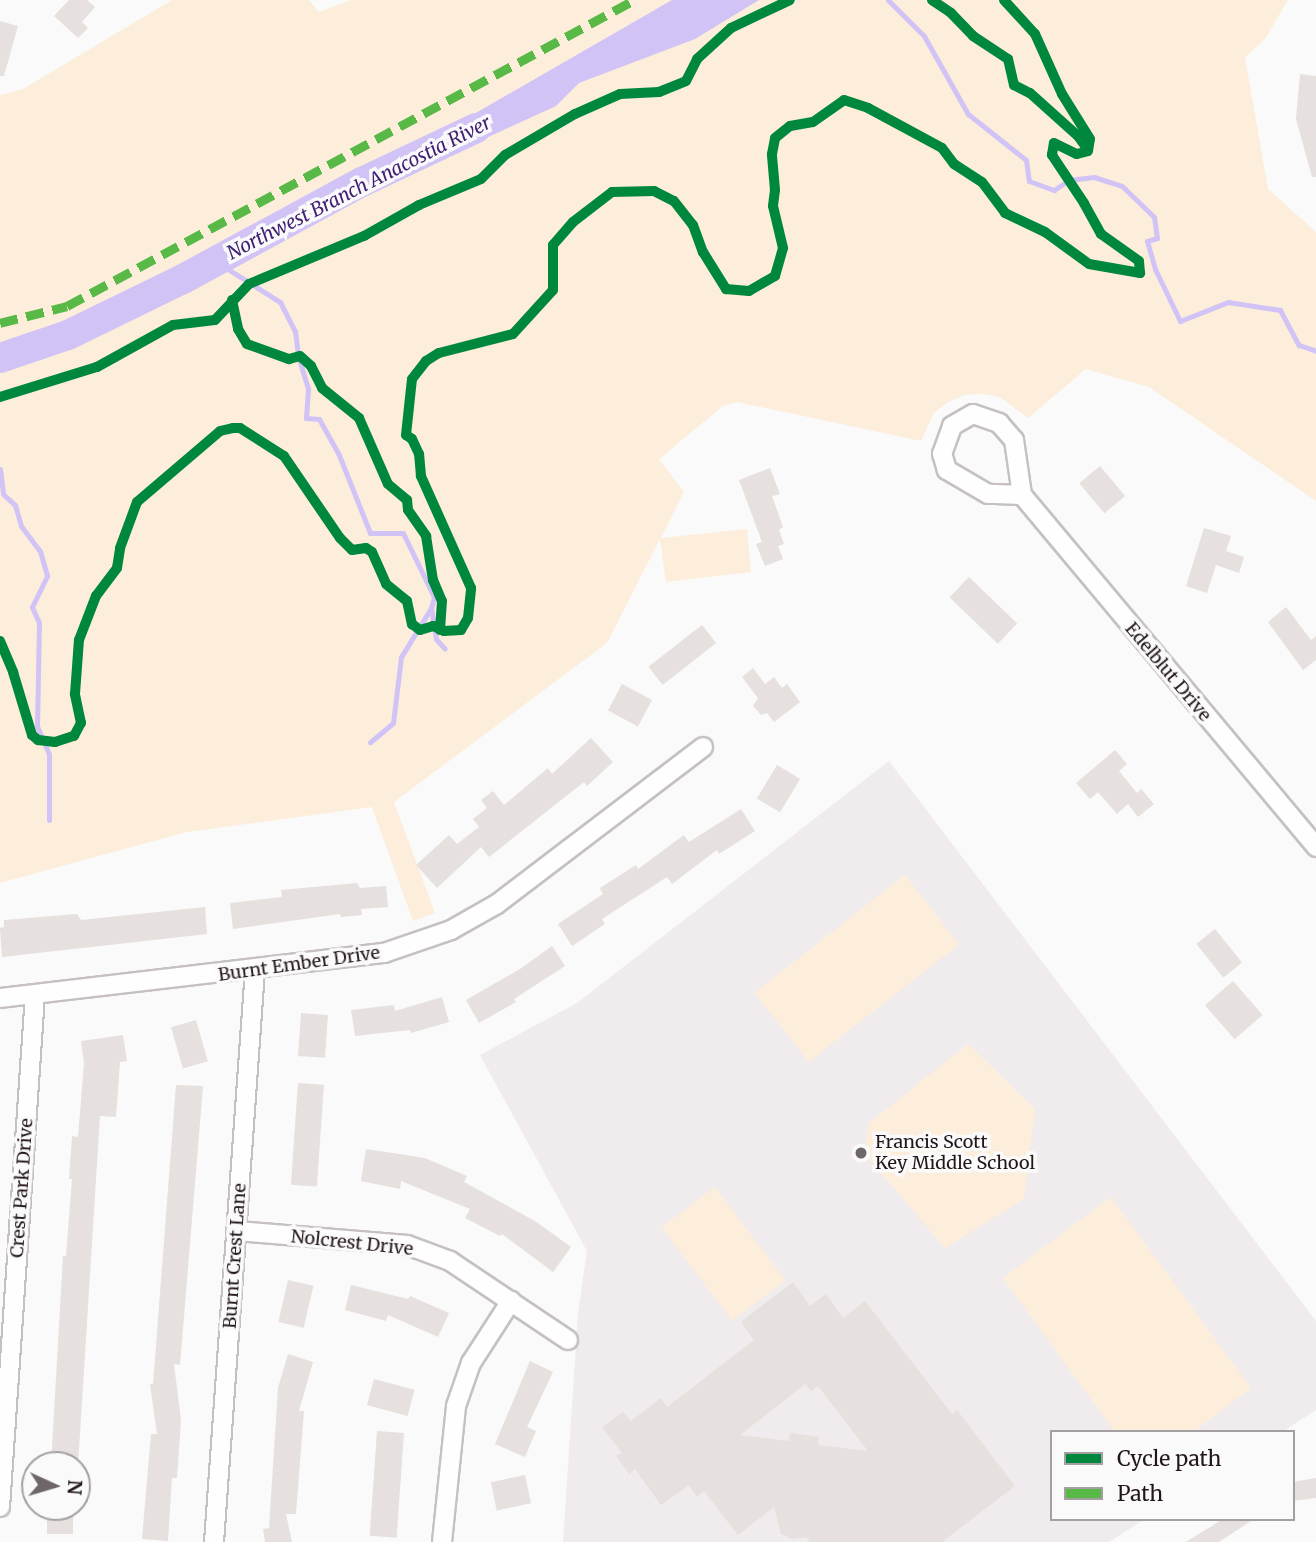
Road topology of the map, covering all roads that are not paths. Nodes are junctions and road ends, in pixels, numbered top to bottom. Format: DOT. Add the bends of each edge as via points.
graph roads {
  1 [pos="1022,495"];
  2 [pos="703,747"];
  3 [pos="1316,847"];
  4 [pos="255,970"];
  5 [pos="35,995"];
  6 [pos="0,998"];
  7 [pos="237,1231"];
  8 [pos="511,1301"];
  9 [pos="568,1340"];
  10 [pos="4,1407"];
  11 [pos="0,1507"];
  12 [pos="214,1542"];
  13 [pos="442,1542"];
  1 -- 1 [label="street" via="1014,440 999,423 973,414 952,426 942,454 947,470 988,494"];
  1 -- 3 [label="street, Edelblut Drive"];
  2 -- 4 [label="street, Burnt Ember Drive" via="497,904 451,930 384,953"];
  4 -- 5 [label="street, Burnt Ember Drive"];
  4 -- 7 [label="street, Burnt Crest Lane"];
  5 -- 6 [label="street, Burnt Ember Drive"];
  5 -- 10 [label="street, Crest Park Drive"];
  7 -- 8 [label="street, Nolcrest Drive" via="407,1245 450,1261"];
  7 -- 12 [label="street, Burnt Crest Lane"];
  8 -- 9 [label="street, Nolcrest Drive"];
  8 -- 13 [label="street" via="471,1363 456,1406"];
  10 -- 11 [label="street, Crest Park Drive"];
}
